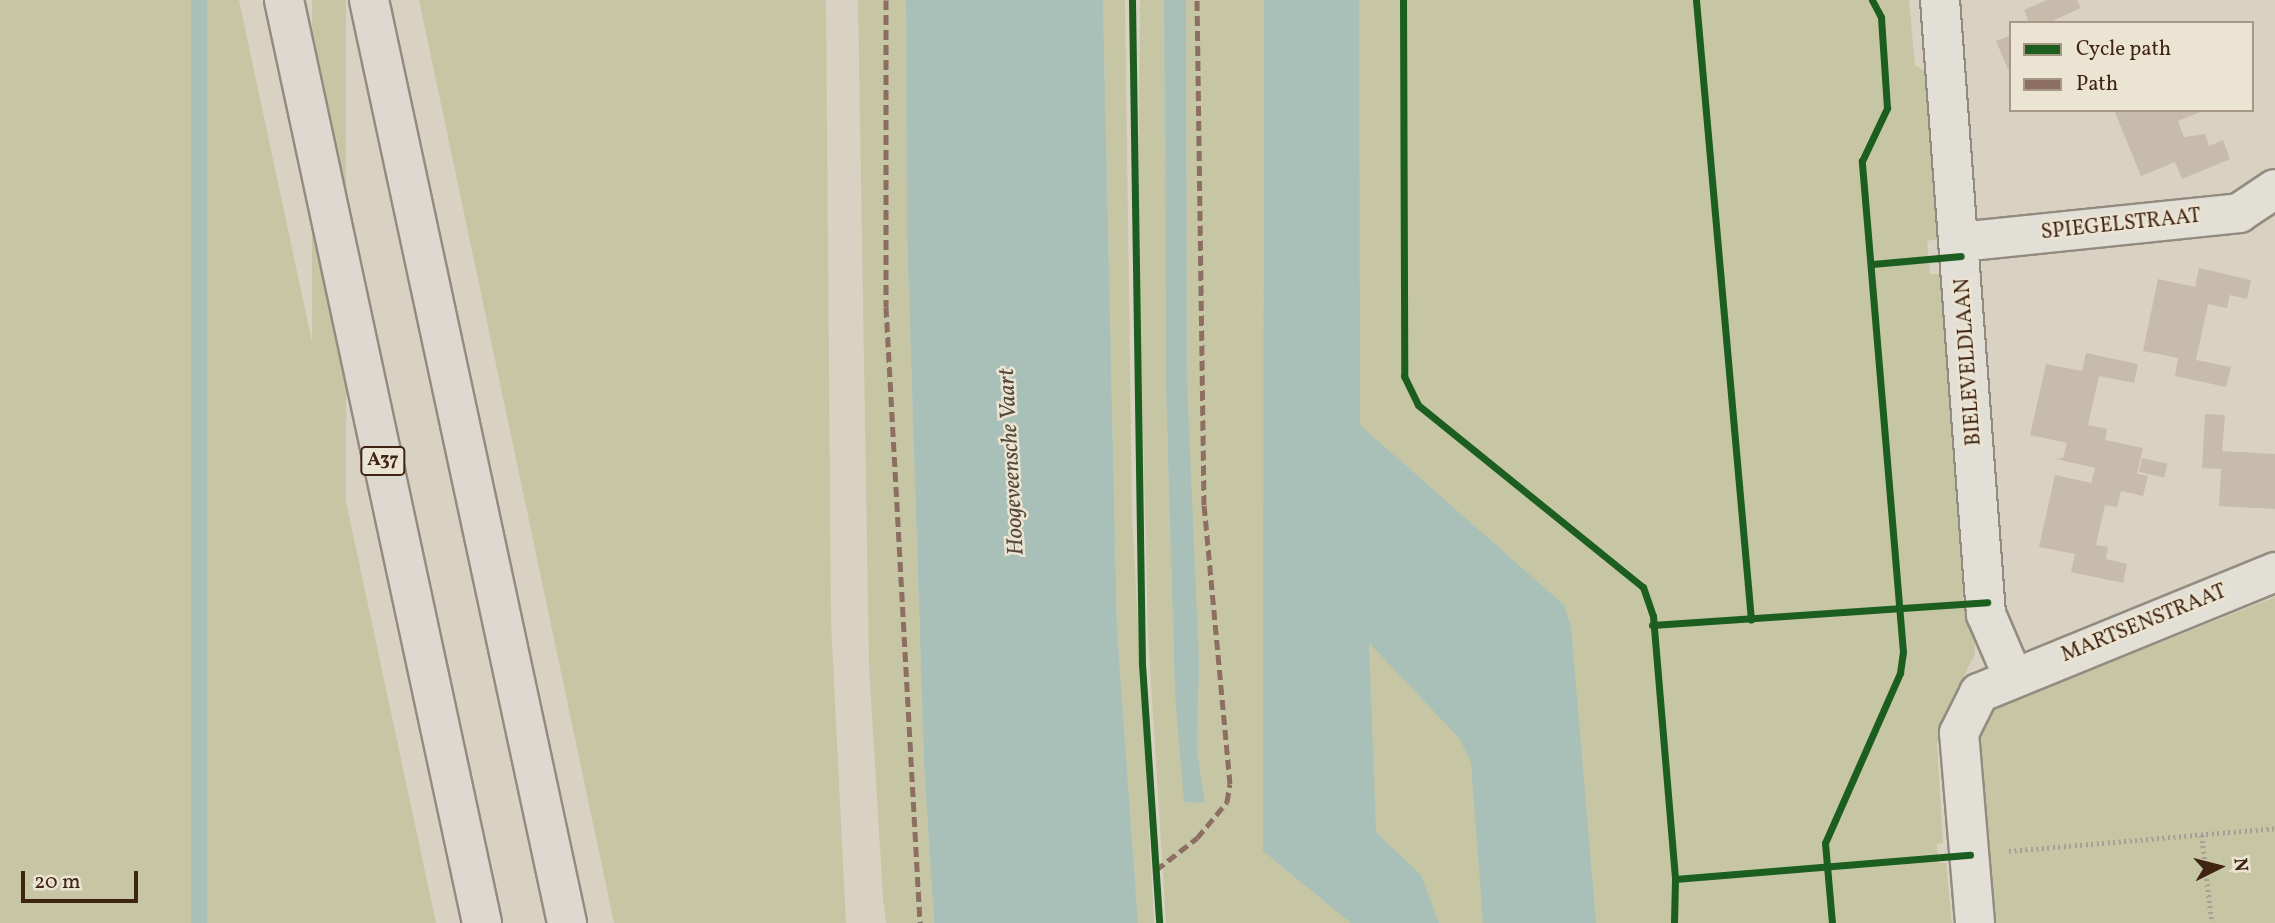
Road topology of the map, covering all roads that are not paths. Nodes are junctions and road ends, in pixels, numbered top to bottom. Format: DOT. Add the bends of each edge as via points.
graph roads {
  1 [pos="284,0"];
  2 [pos="369,0"];
  3 [pos="1940,0"];
  4 [pos="2275,189"];
  5 [pos="1960,242"];
  6 [pos="2275,572"];
  7 [pos="2013,677"];
  8 [pos="482,923"];
  9 [pos="567,923"];
  10 [pos="1975,923"];
  1 -- 8 [label="highway, A37"];
  2 -- 9 [label="highway"];
  3 -- 5 [label="street, BIELEVELDLAAN"];
  4 -- 5 [label="street, SPIEGELSTRAAT" via="2239,213"];
  5 -- 7 [label="street, BIELEVELDLAAN" via="1986,614"];
  6 -- 7 [label="street, MARTSENSTRAAT"];
  7 -- 10 [label="street, MARTSENSTRAAT" via="1979,693 1959,733"];
}
